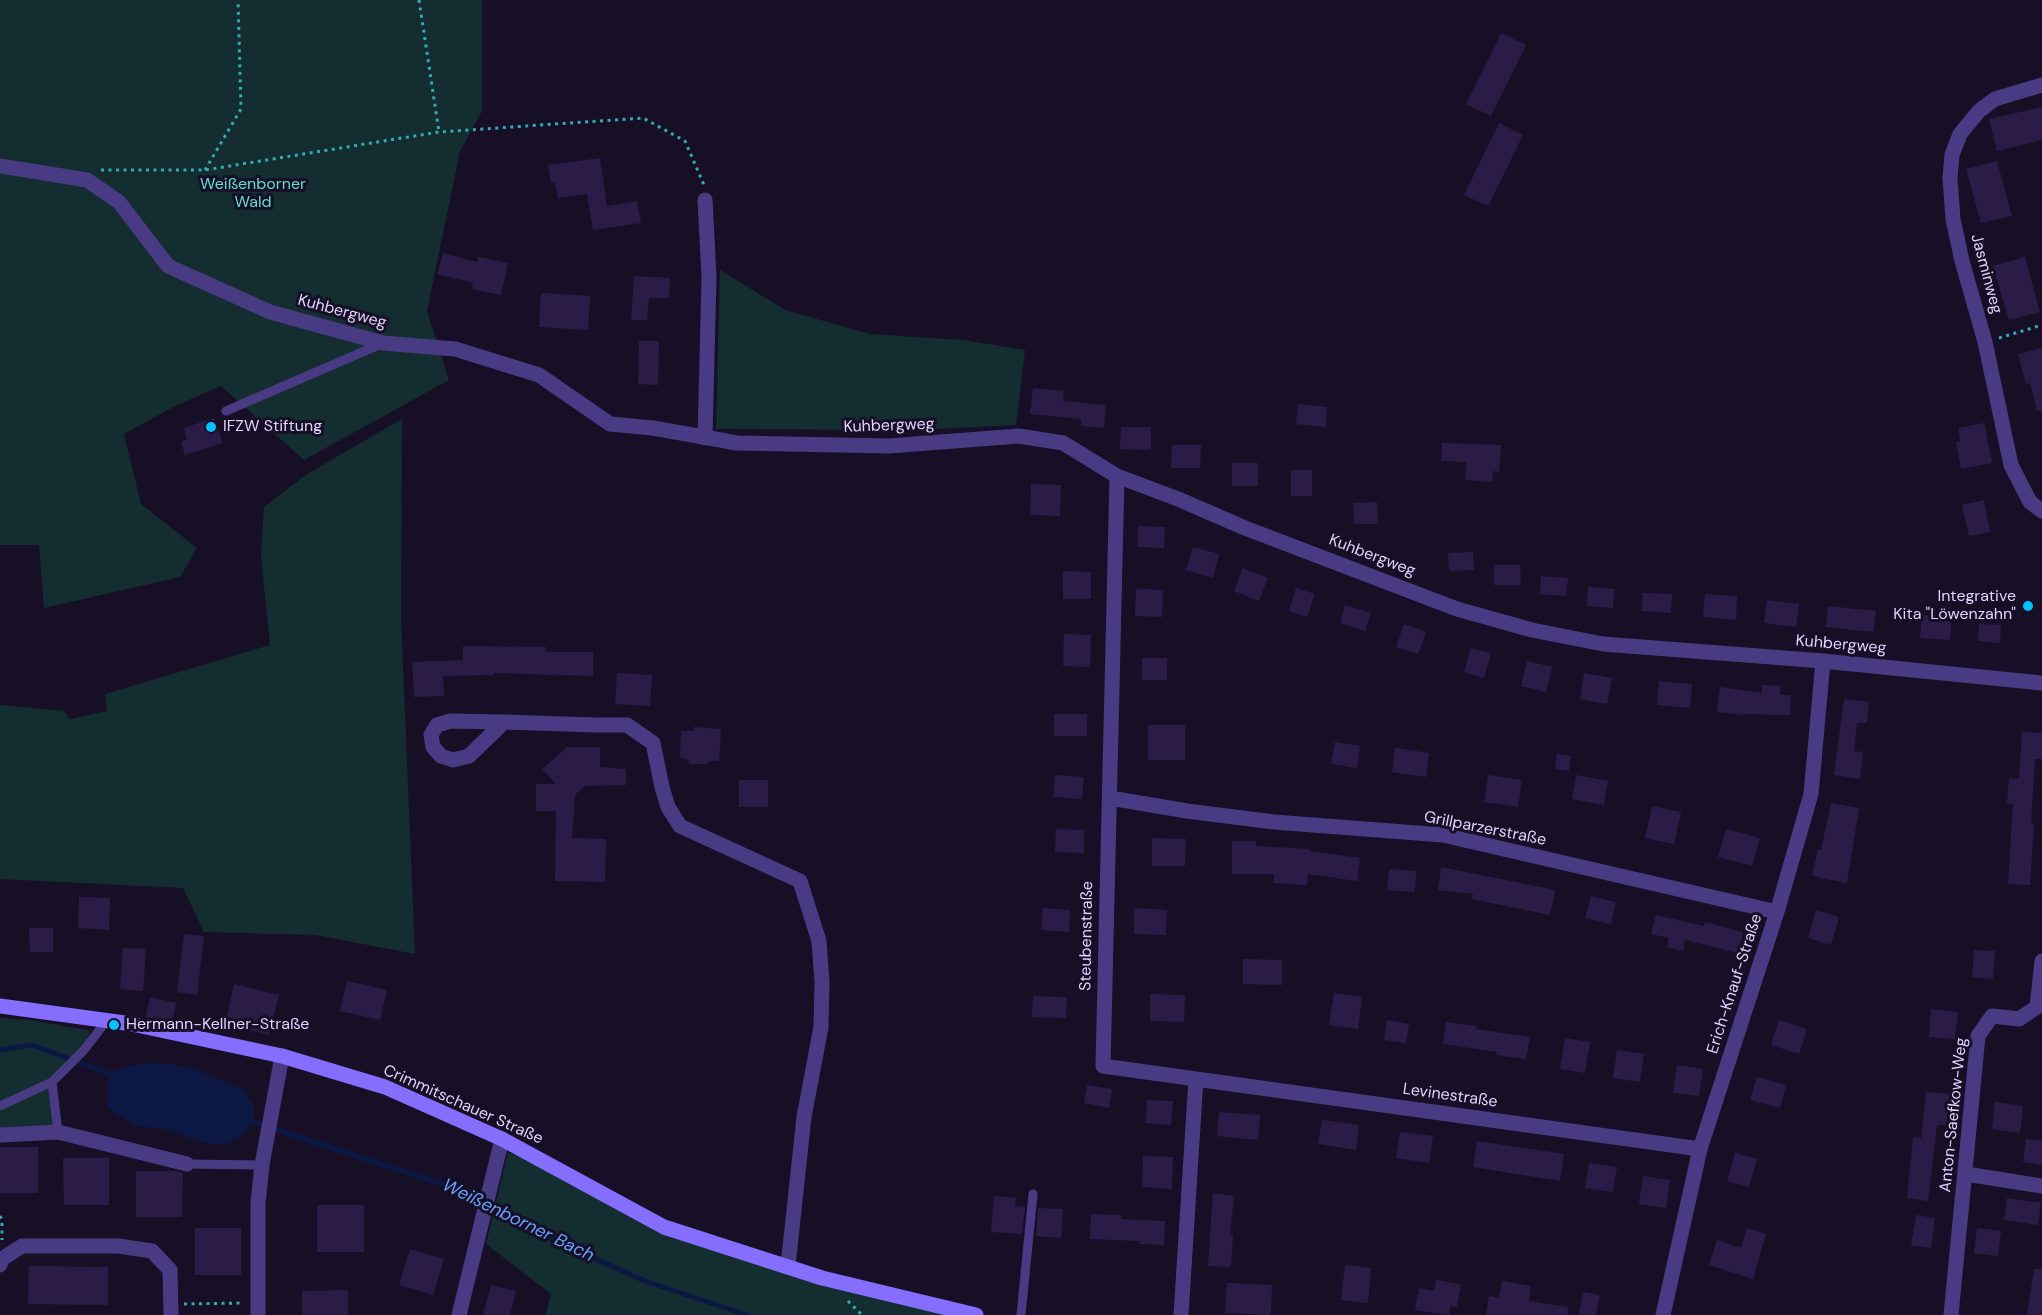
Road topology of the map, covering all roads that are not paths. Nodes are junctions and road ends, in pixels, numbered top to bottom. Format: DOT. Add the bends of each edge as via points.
graph roads {
  1 [pos="2042,85"];
  2 [pos="0,166"];
  3 [pos="705,200"];
  4 [pos="383,343"];
  5 [pos="226,411"];
  6 [pos="705,438"];
  7 [pos="1117,476"];
  8 [pos="2042,511"];
  9 [pos="1823,661"];
  10 [pos="2042,683"];
  11 [pos="504,722"];
  12 [pos="1110,798"];
  13 [pos="1777,912"];
  14 [pos="2042,961"];
  15 [pos="0,1006"];
  16 [pos="108,1019"];
  17 [pos="282,1056"];
  18 [pos="1196,1079"];
  19 [pos="52,1082"];
  20 [pos="0,1106"];
  21 [pos="58,1132"];
  22 [pos="0,1135"];
  23 [pos="502,1138"];
  24 [pos="1700,1149"];
  25 [pos="187,1164"];
  26 [pos="262,1165"];
  27 [pos="1966,1174"];
  28 [pos="2042,1186"];
  29 [pos="1033,1194"];
  30 [pos="1,1262"];
  31 [pos="788,1266"];
  32 [pos="171,1309"];
  33 [pos="258,1309"];
  34 [pos="459,1315"];
  35 [pos="976,1315"];
  36 [pos="1021,1315"];
  37 [pos="1181,1315"];
  38 [pos="1663,1315"];
  39 [pos="1951,1315"];
  1 -- 8 [label="street, Jasminweg" via="1995,99 1979,111 1960,134 1950,178 1953,219 2011,465 2030,502"];
  2 -- 4 [label="street, Kuhbergweg" via="87,180 119,202 168,266 270,312"];
  3 -- 6 [label="street" via="709,277"];
  4 -- 5 [label="lane"];
  4 -- 6 [label="street, Kuhbergweg" via="455,349 539,375 610,424"];
  6 -- 7 [label="street, Kuhbergweg" via="737,443 889,446 1019,436 1063,443"];
  7 -- 9 [label="street, Kuhbergweg" via="1457,609 1532,630 1603,644"];
  7 -- 12 [label="street, Steubenstraße"];
  9 -- 10 [label="street, Kuhbergweg"];
  9 -- 13 [label="street, Erich-Knauf-Straße" via="1810,794"];
  11 -- 31 [label="street" via="627,725 652,743 668,807 680,826 800,880 819,941 821,1027 804,1117"];
  12 -- 13 [label="street, Grillparzerstraße" via="1274,822 1443,835"];
  12 -- 18 [label="street, Steubenstraße" via="1102,1066"];
  13 -- 24 [label="street, Erich-Knauf-Straße"];
  14 -- 27 [label="street, Anton-Saefkow-Weg" via="2037,1007 2019,1019 1992,1016 1978,1036"];
  15 -- 16 [label="main road, Crimmitschauer Straße"];
  16 -- 17 [label="main road, Crimmitschauer Straße"];
  16 -- 19 [label="lane"];
  17 -- 23 [label="main road, Crimmitschauer Straße" via="385,1087"];
  17 -- 26 [label="street"];
  18 -- 24 [label="street, Levinestraße"];
  18 -- 37 [label="street"];
  19 -- 20 [label="lane"];
  19 -- 21 [label="lane"];
  21 -- 22 [label="street"];
  21 -- 25 [label="street"];
  23 -- 31 [label="main road, Crimmitschauer Straße" via="664,1227"];
  23 -- 34 [label="street"];
  24 -- 38 [label="street, Erich-Knauf-Straße"];
  25 -- 26 [label="lane"];
  26 -- 33 [label="street"];
  27 -- 28 [label="street"];
  27 -- 39 [label="street, Anton-Saefkow-Weg"];
  29 -- 36 [label="lane"];
  30 -- 32 [label="street" via="22,1246 118,1246 152,1251 170,1270"];
  31 -- 35 [label="main road, Crimmitschauer Straße" via="822,1278"];
}
